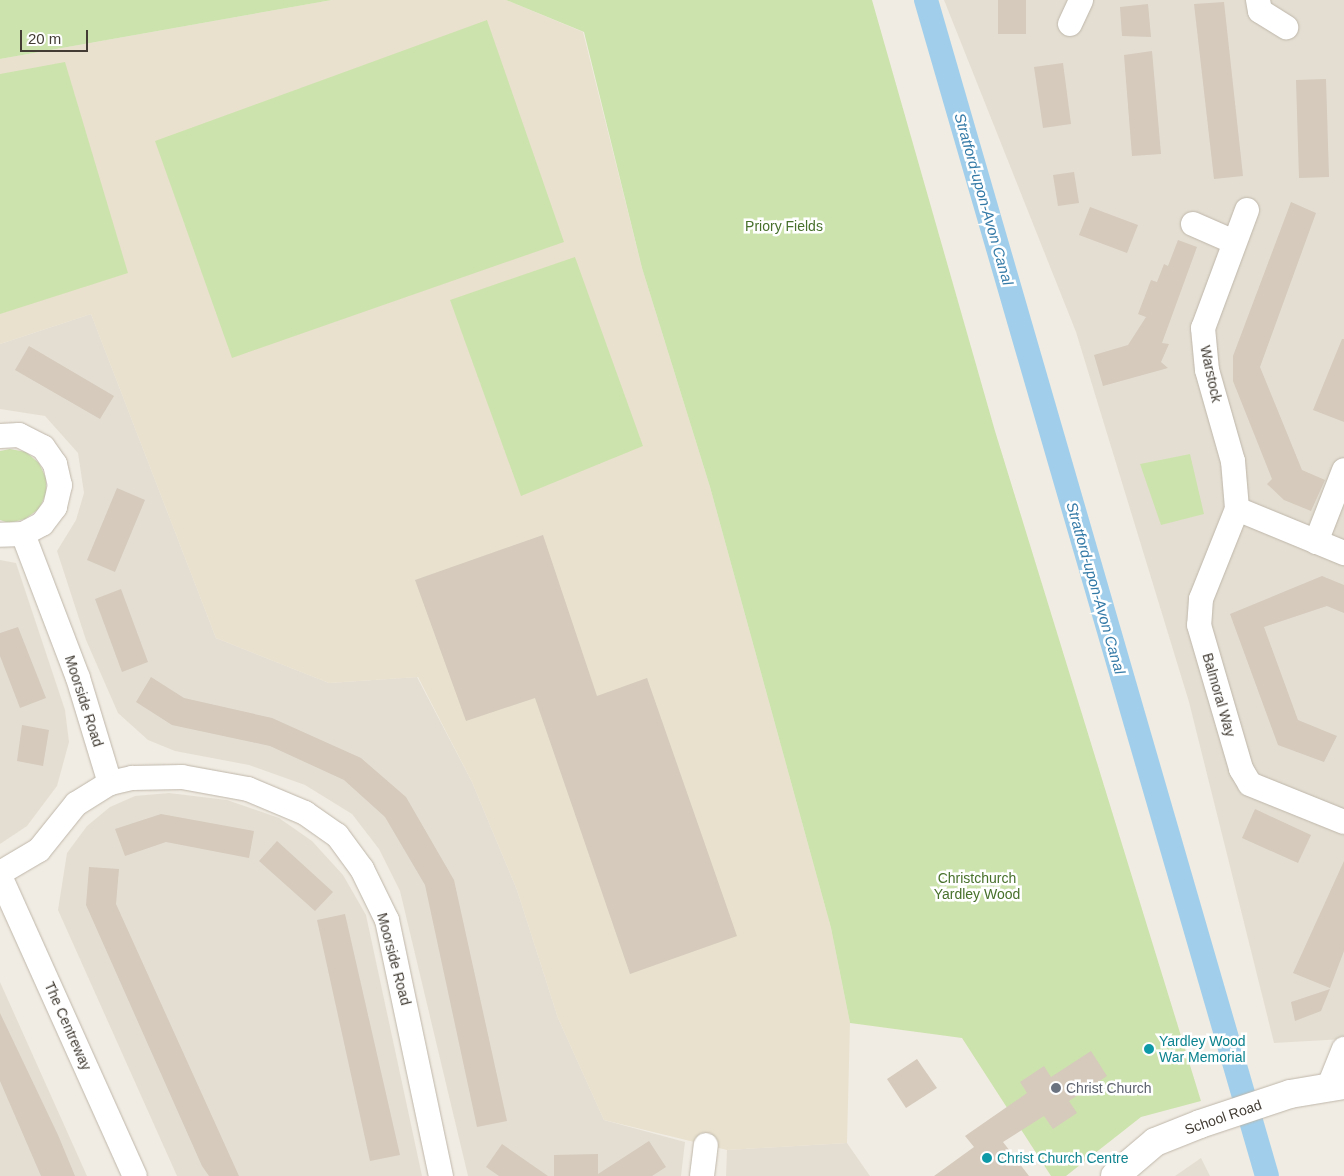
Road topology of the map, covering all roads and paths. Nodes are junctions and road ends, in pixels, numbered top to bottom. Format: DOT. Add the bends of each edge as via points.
graph roads {
  1 [pos="1081,0"];
  2 [pos="1258,0"];
  3 [pos="1070,24"];
  4 [pos="1286,27"];
  5 [pos="1247,210"];
  6 [pos="1193,224"];
  7 [pos="1232,241"];
  8 [pos="0,436"];
  9 [pos="1344,470"];
  10 [pos="1236,509"];
  11 [pos="11,534"];
  12 [pos="1316,542"];
  13 [pos="1344,553"];
  14 [pos="110,783"];
  15 [pos="1344,822"];
  16 [pos="0,875"];
  17 [pos="1344,1049"];
  18 [pos="1337,1086"];
  19 [pos="706,1146"];
  20 [pos="135,1176"];
  21 [pos="441,1176"];
  22 [pos="702,1176"];
  23 [pos="1115,1176"];
  1 -- 3 [label="street"];
  2 -- 4 [label="street" via="1260,11"];
  5 -- 7 [label="street, Warstock"];
  6 -- 7 [label="street"];
  7 -- 10 [label="street, Warstock" via="1203,328 1207,370 1233,461"];
  8 -- 11 [label="street" via="19,435 43,447 55,464 60,486 55,507 42,524"];
  9 -- 12 [label="street"];
  10 -- 12 [label="street"];
  10 -- 15 [label="street, Balmoral Way" via="1198,615 1241,769 1250,784"];
  11 -- 14 [label="street, Moorside Road" via="78,678"];
  12 -- 13 [label="street"];
  14 -- 16 [label="street, The Centreway" via="76,804 39,850"];
  14 -- 21 [label="street, Moorside Road" via="163,776 248,790 305,813 337,835 362,869 386,920"];
  16 -- 20 [label="street, The Centreway"];
  17 -- 18 [label="street"];
  18 -- 23 [label="street, School Road" via="1290,1094 1155,1142"];
  19 -- 22 [label="street"];
}
